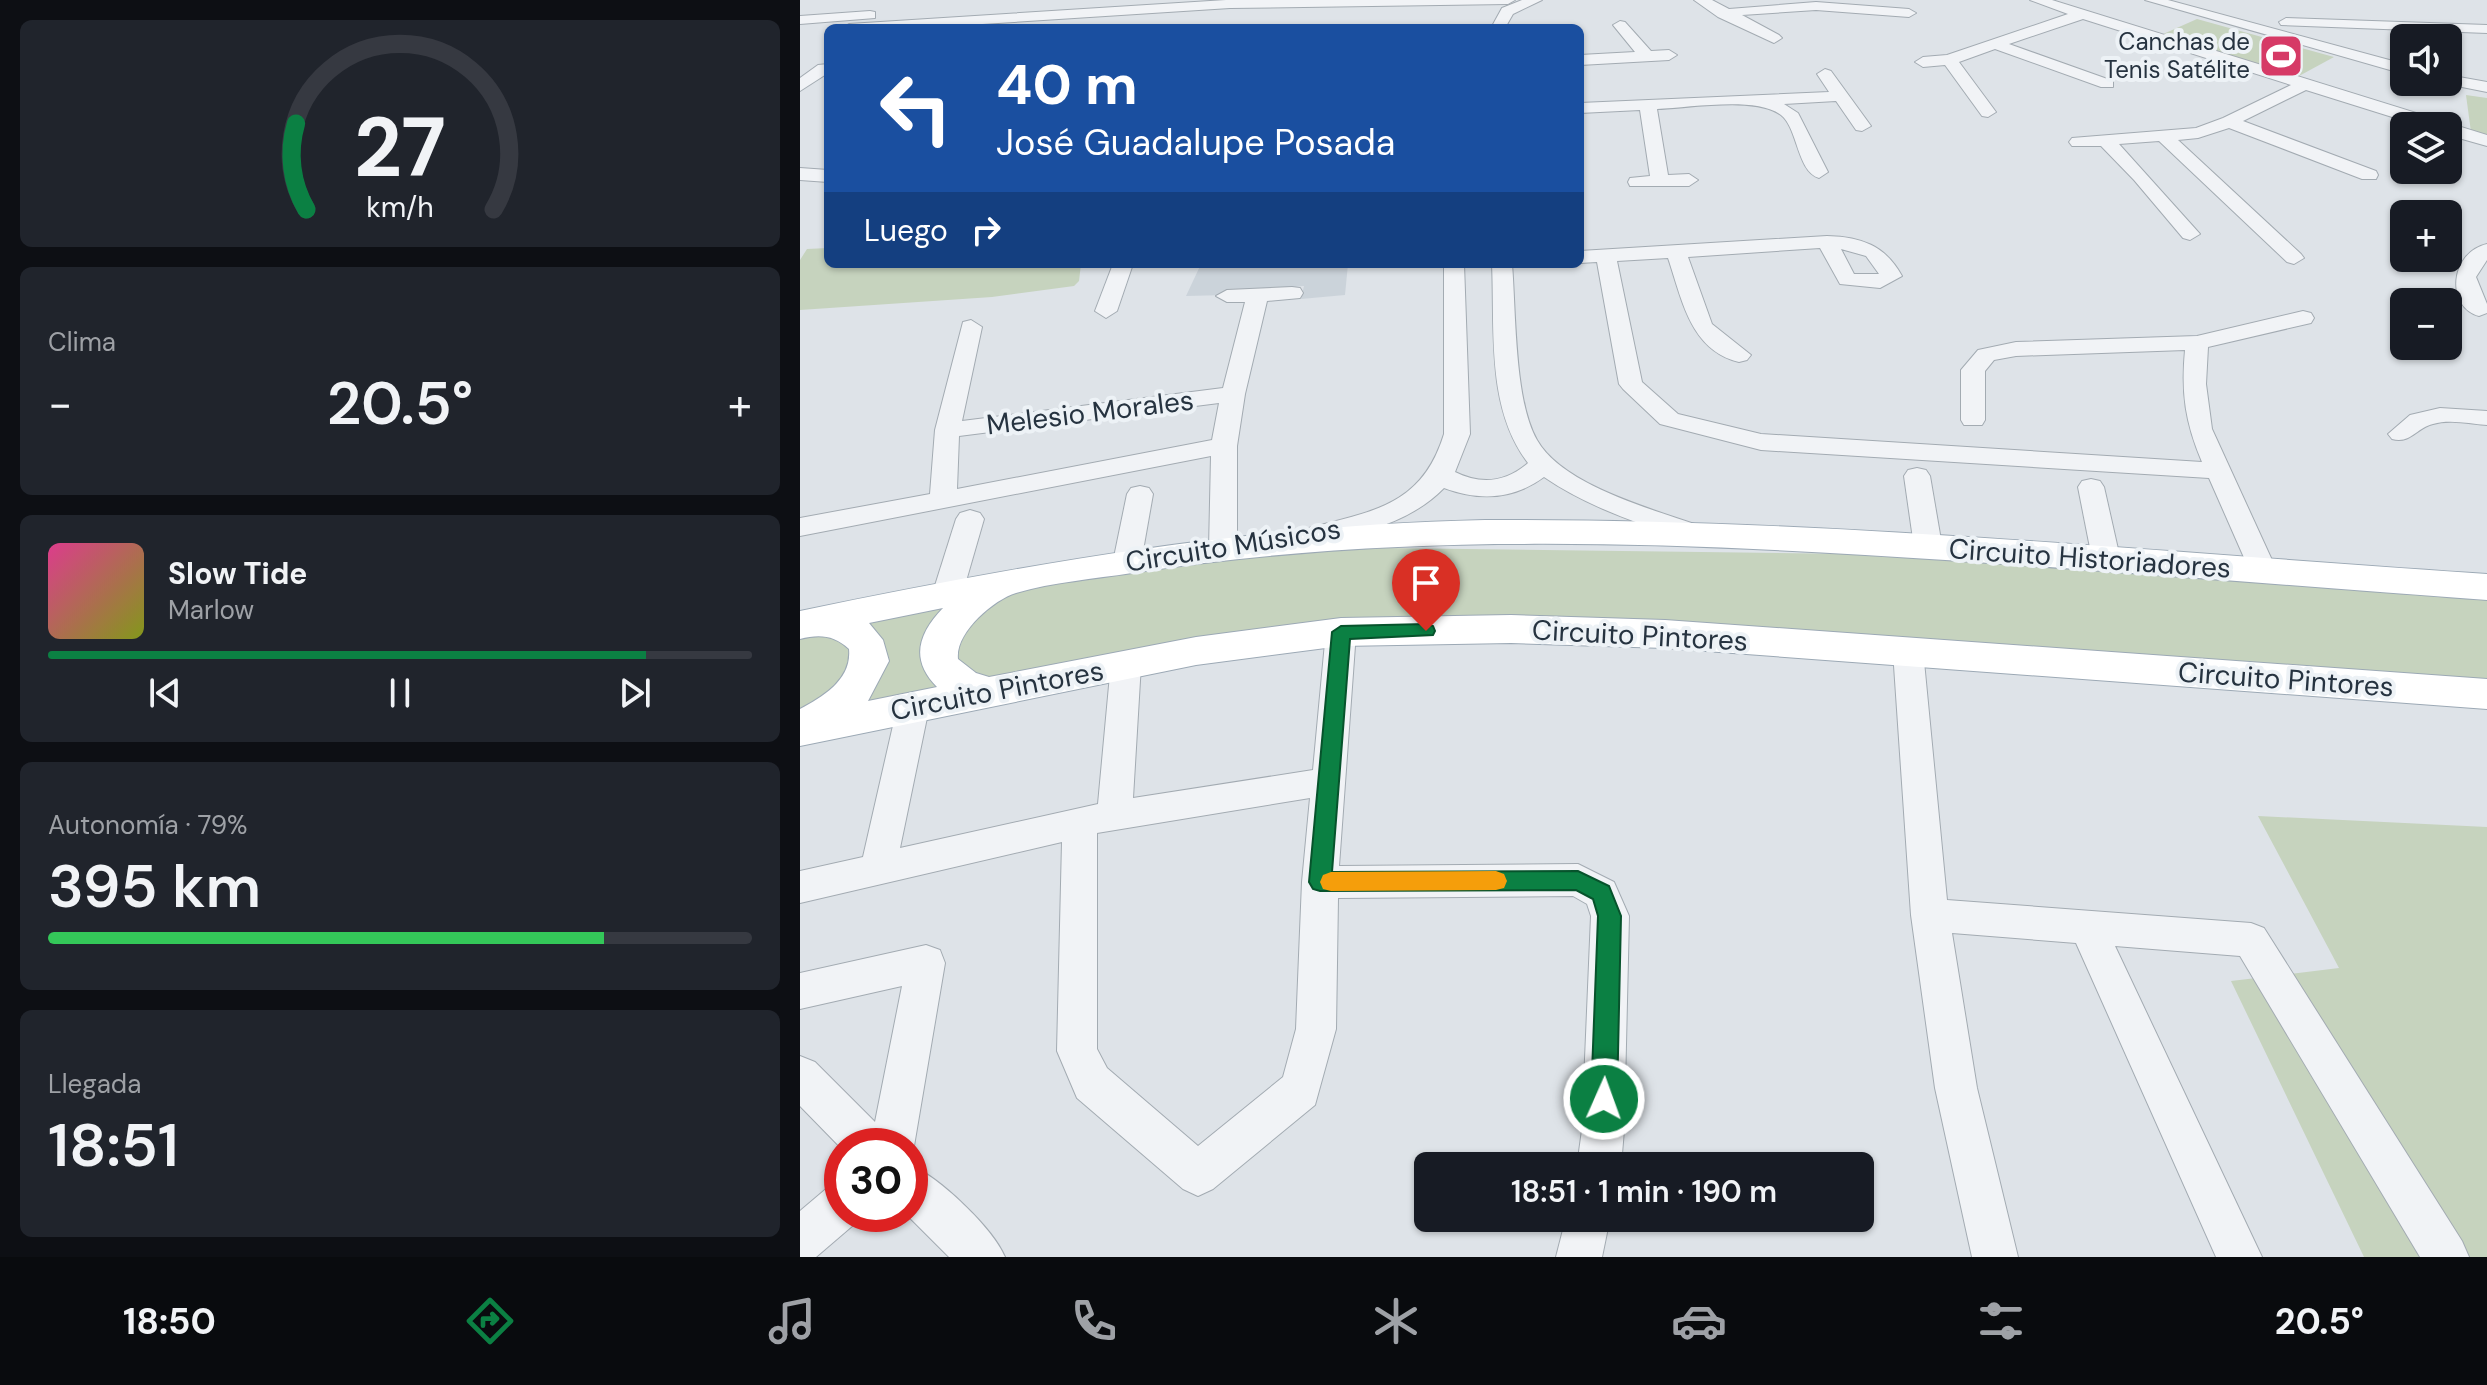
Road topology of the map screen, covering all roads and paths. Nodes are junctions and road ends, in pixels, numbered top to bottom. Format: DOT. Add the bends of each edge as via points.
graph roads {
  1 [pos="1116,0"];
  2 [pos="1535,0"];
  3 [pos="1701,0"];
  4 [pos="2037,0"];
  5 [pos="1069,2"];
  6 [pos="1374,2"];
  7 [pos="1436,3"];
  8 [pos="2112,6"];
  9 [pos="2065,8"];
  10 [pos="1909,13"];
  11 [pos="2140,13"];
  12 [pos="1503,14"];
  13 [pos="1723,14"];
  14 [pos="2083,14"];
  15 [pos="800,20"];
  16 [pos="2286,22"];
  17 [pos="971,24"];
  18 [pos="1620,25"];
  19 [pos="824,29"];
  20 [pos="2487,29"];
  21 [pos="800,31"];
  22 [pos="1774,38"];
  23 [pos="1994,44"];
  24 [pos="1669,55"];
  25 [pos="1647,56"];
  26 [pos="1584,60"];
  27 [pos="1949,60"];
  28 [pos="1923,62"];
  29 [pos="2390,65"];
  30 [pos="824,68"];
  31 [pos="1825,74"];
  32 [pos="801,83"];
  33 [pos="2462,83"];
  34 [pos="2303,85"];
  35 [pos="2076,87"];
  36 [pos="2486,88"];
  37 [pos="1841,96"];
  38 [pos="1648,105"];
  39 [pos="1794,105"];
  40 [pos="1584,108"];
  41 [pos="1988,112"];
  42 [pos="2393,112"];
  43 [pos="2229,122"];
  44 [pos="1862,126"];
  45 [pos="2462,133"];
  46 [pos="2165,137"];
  47 [pos="2106,141"];
  48 [pos="2487,141"];
  49 [pos="2078,142"];
  50 [pos="2200,170"];
  51 [pos="1819,172"];
  52 [pos="800,174"];
  53 [pos="824,176"];
  54 [pos="2141,176"];
  55 [pos="1689,180"];
  56 [pos="1660,181"];
  57 [pos="1637,182"];
  58 [pos="2352,186"];
  59 [pos="2190,234"];
  60 [pos="1827,242"];
  61 [pos="2487,250"];
  62 [pos="1677,253"];
  63 [pos="1606,256"];
  64 [pos="1584,257"];
  65 [pos="2294,258"];
  66 [pos="1122,268"];
  67 [pos="1454,268"];
  68 [pos="1502,268"];
  69 [pos="1292,293"];
  70 [pos="1258,295"];
  71 [pos="1227,296"];
  72 [pos="2479,309"];
  73 [pos="1106,311"];
  74 [pos="2303,318"];
  75 [pos="971,327"];
  76 [pos="2197,343"];
  77 [pos="1739,355"];
  78 [pos="1233,394"];
  79 [pos="2487,418"];
  80 [pos="1973,420"];
  81 [pos="947,430"];
  82 [pos="2401,434"];
  83 [pos="1224,446"];
  84 [pos="1543,464"];
  85 [pos="2219,471"];
  86 [pos="1442,476"];
  87 [pos="1917,476"];
  88 [pos="2091,487"];
  89 [pos="1140,494"];
  90 [pos="943,498"];
  91 [pos="970,519"];
  92 [pos="800,527"];
  93 [pos="1693,533"];
  94 [pos="1290,541"];
  95 [pos="1928,546"];
  96 [pos="1223,549"];
  97 [pos="2106,558"];
  98 [pos="1127,562"];
  99 [pos="2263,571"];
  100 [pos="1004,583"];
  101 [pos="2487,587"];
  102 [pos="947,595"];
  103 [pos="807,623"];
  104 [pos="1341,632"];
  105 [pos="1908,651"];
  106 [pos="1126,664"];
  107 [pos="988,692"];
  108 [pos="2487,694"];
  109 [pos="913,708"];
  110 [pos="800,729"];
  111 [pos="1328,781"];
  112 [pos="1097,818"];
  113 [pos="878,869"];
  114 [pos="1320,882"];
  115 [pos="800,887"];
  116 [pos="1930,915"];
  117 [pos="2088,929"];
  118 [pos="800,991"];
  119 [pos="800,1076"];
  120 [pos="851,1128"];
  121 [pos="895,1128"];
  122 [pos="1601,1152"];
  123 [pos="928,1204"];
  124 [pos="824,1220"];
  125 [pos="1585,1232"];
  126 [pos="800,1241"];
  127 [pos="982,1257"];
  128 [pos="1579,1257"];
  129 [pos="1995,1257"];
  130 [pos="2239,1257"];
  131 [pos="2446,1257"];
  1 -- 5 [label="street"];
  2 -- 12 [label="street"];
  3 -- 13 [label="street"];
  4 -- 9 [label="street"];
  5 -- 15 [label="street"];
  6 -- 7 [label="street"];
  6 -- 17 [label="street" via="1230,4"];
  7 -- 12 [label="street"];
  7 -- 12 [label="street" via="1462,17"];
  8 -- 9 [label="street"];
  9 -- 14 [label="street"];
  10 -- 13 [label="street" via="1795,5"];
  11 -- 14 [label="street"];
  11 -- 29 [label="street" via="2182,9"];
  11 -- 34 [label="street"];
  13 -- 22 [label="street"];
  14 -- 23 [label="street"];
  16 -- 20 [label="street"];
  18 -- 25 [label="street"];
  19 -- 21 [label="street"];
  23 -- 27 [label="street"];
  23 -- 35 [label="street" via="2114,82"];
  24 -- 25 [label="street"];
  25 -- 26 [label="street"];
  27 -- 28 [label="street"];
  27 -- 41 [label="street"];
  30 -- 32 [label="street"];
  31 -- 37 [label="street"];
  33 -- 36 [label="street"];
  34 -- 42 [label="street"];
  34 -- 43 [label="street"];
  37 -- 39 [label="street"];
  37 -- 44 [label="street"];
  38 -- 39 [label="street" via="1759,98"];
  38 -- 40 [label="street"];
  38 -- 56 [label="street"];
  39 -- 51 [label="street"];
  43 -- 46 [label="street"];
  43 -- 58 [label="street" via="2376,171"];
  45 -- 48 [label="street"];
  46 -- 47 [label="street"];
  46 -- 50 [label="street"];
  47 -- 49 [label="street"];
  47 -- 54 [label="street"];
  50 -- 54 [label="street"];
  50 -- 65 [label="street"];
  52 -- 53 [label="street"];
  54 -- 59 [label="street"];
  55 -- 56 [label="street"];
  56 -- 57 [label="street"];
  60 -- 62 [label="street"];
  61 -- 72 [label="street" via="2464,274"];
  62 -- 63 [label="street"];
  62 -- 77 [label="street" via="1702,326"];
  63 -- 64 [label="street"];
  63 -- 85 [label="street" via="1631,384 1669,419 1761,442"];
  66 -- 73 [label="street"];
  67 -- 86 [label="street, Circuito Músicos" via="1457,434"];
  68 -- 84 [label="street, Circuito Historiadores" via="1514,412 1525,441"];
  69 -- 70 [label="street"];
  70 -- 71 [label="street"];
  70 -- 78 [label="street"];
  74 -- 76 [label="street"];
  75 -- 81 [label="street, Melesio Morales"];
  76 -- 80 [label="street" via="2016,349 1986,355 1973,370"];
  76 -- 85 [label="street" via="2194,384 2200,429"];
  78 -- 81 [label="street, Melesio Morales"];
  78 -- 83 [label="street"];
  79 -- 82 [label="street" via="2425,417 2411,422"];
  81 -- 90 [label="street, Melesio Morales"];
  83 -- 90 [label="street"];
  83 -- 96 [label="street"];
  84 -- 86 [label="street" via="1524,480 1486,491 1460,487"];
  84 -- 93 [label="street, Circuito Historiadores" via="1599,499"];
  85 -- 99 [label="street"];
  86 -- 94 [label="street, Circuito Músicos" via="1426,494 1398,510"];
  87 -- 95 [label="street"];
  88 -- 97 [label="street"];
  89 -- 98 [label="street"];
  90 -- 92 [label="street"];
  91 -- 102 [label="street"];
  93 -- 94 [label="main road, Circuito Historiadores" via="1544,531"];
  93 -- 95 [label="main road, Circuito Historiadores"];
  94 -- 96 [label="main road, Circuito Músicos"];
  95 -- 97 [label="main road, Circuito Historiadores"];
  96 -- 98 [label="main road, Circuito Músicos"];
  97 -- 99 [label="main road, Circuito Historiadores"];
  98 -- 100 [label="main road, Circuito Músicos"];
  99 -- 101 [label="main road, Circuito Historiadores"];
  100 -- 102 [label="main road, Circuito Músicos"];
  100 -- 107 [label="main road" via="959,613 938,647 940,665 951,679"];
  102 -- 103 [label="main road, Circuito Músicos"];
  103 -- 110 [label="main road" via="853,629 867,643 870,660 856,689"];
  104 -- 105 [label="main road, Circuito Pintores" via="1511,629 1665,634"];
  104 -- 106 [label="main road, Circuito Pintores"];
  104 -- 111 [label="street"];
  105 -- 108 [label="main road, Circuito Pintores"];
  105 -- 116 [label="street"];
  106 -- 107 [label="main road, Circuito Pintores"];
  106 -- 112 [label="street"];
  107 -- 109 [label="main road, Circuito Pintores"];
  109 -- 110 [label="main road, Circuito Pintores"];
  109 -- 113 [label="street"];
  111 -- 112 [label="street"];
  111 -- 114 [label="street"];
  112 -- 113 [label="street"];
  112 -- 114 [label="street" via="1077,1051 1092,1083 1198,1174 1300,1090 1316,1029"];
  113 -- 115 [label="street"];
  114 -- 122 [label="street" via="1578,880 1601,893 1610,916"];
  116 -- 117 [label="street"];
  116 -- 129 [label="street" via="1956,1088"];
  117 -- 130 [label="street"];
  117 -- 131 [label="street" via="2251,940"];
  118 -- 121 [label="street" via="926,963"];
  119 -- 120 [label="street"];
  123 -- 127 [label="street"];
  124 -- 126 [label="street"];
  125 -- 128 [label="street"];
}
